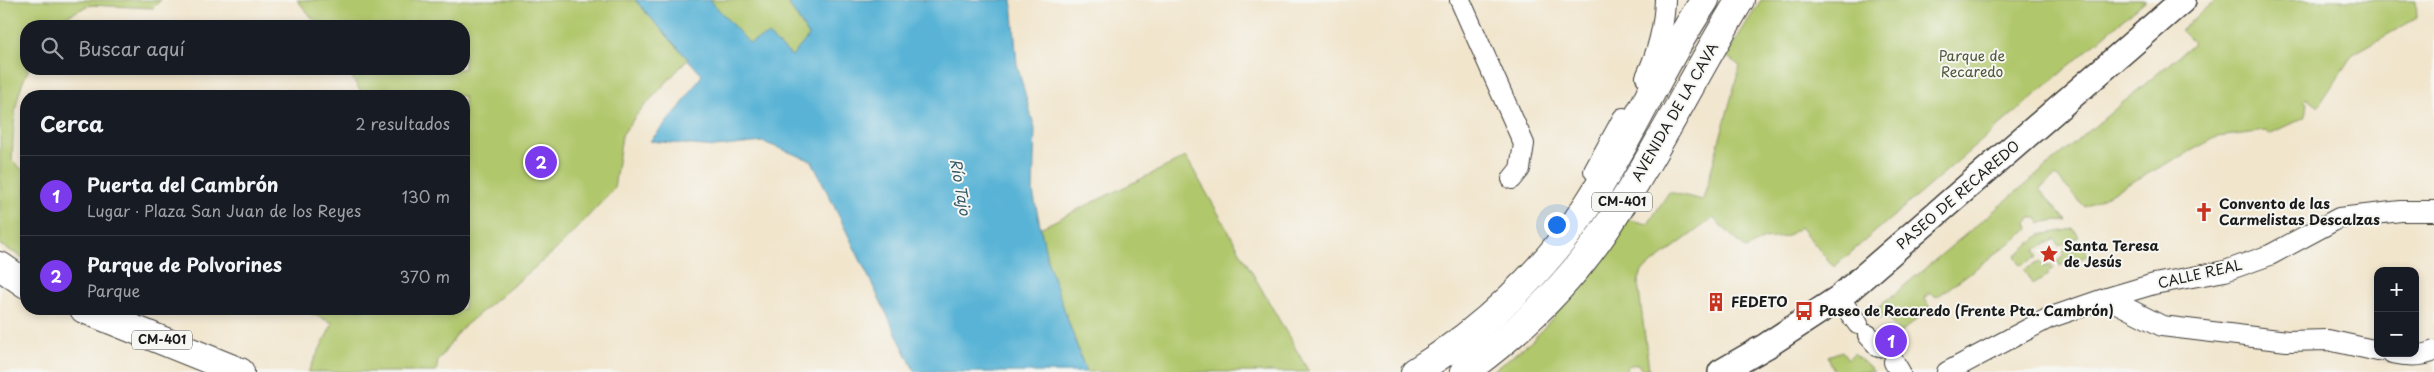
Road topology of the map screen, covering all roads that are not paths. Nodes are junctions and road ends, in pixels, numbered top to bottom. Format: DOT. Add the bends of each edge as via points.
graph roads {
  1 [pos="1460,0"];
  2 [pos="1665,0"];
  3 [pos="1705,0"];
  4 [pos="1740,0"];
  5 [pos="2183,0"];
  6 [pos="1512,179"];
  7 [pos="2434,211"];
  8 [pos="0,266"];
  9 [pos="20,280"];
  10 [pos="1516,291"];
  11 [pos="1839,298"];
  12 [pos="2107,298"];
  13 [pos="99,315"];
  14 [pos="1869,336"];
  15 [pos="2374,350"];
  16 [pos="2434,351"];
  17 [pos="2419,355"];
  18 [pos="240,372"];
  19 [pos="1415,372"];
  20 [pos="1464,372"];
  21 [pos="1720,372"];
  22 [pos="1947,372"];
  1 -- 6 [label="street" via="1524,144 1520,169"];
  2 -- 10 [label="street, AVENIDA DE LA CAVA" via="1656,56 1643,83 1588,181"];
  3 -- 10 [label="main road, AVENIDA DE LA CAVA / CM-401" via="1588,204 1548,258"];
  4 -- 20 [label="main road, AVENIDA DE LA CAVA / CM-401" via="1657,147 1602,234 1542,306"];
  5 -- 11 [label="street, PASEO DE RECAREDO"];
  7 -- 12 [label="street, CALLE REAL" via="2339,218 2270,255 2225,271 2154,284"];
  8 -- 9 [label="main road"];
  10 -- 19 [label="main road, AVENIDA DE LA CAVA / CM-401" via="1455,344"];
  11 -- 14 [label="street"];
  11 -- 21 [label="street, PASEO DE RECAREDO"];
  12 -- 15 [label="street" via="2162,326 2287,341 2328,340"];
  12 -- 22 [label="street, CALLE REAL" via="2049,318"];
  13 -- 18 [label="main road, CM-401"];
  16 -- 17 [label="street"];
}
